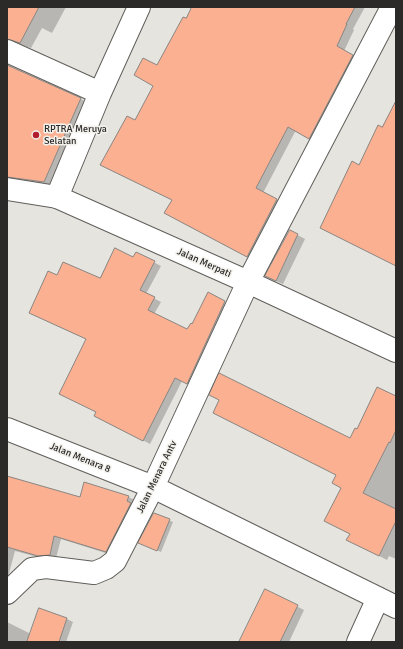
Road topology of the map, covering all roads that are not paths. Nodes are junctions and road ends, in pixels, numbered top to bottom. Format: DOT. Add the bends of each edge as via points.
graph roads {
  1 [pos="139,7"];
  2 [pos="392,7"];
  3 [pos="7,51"];
  4 [pos="100,93"];
  5 [pos="7,189"];
  6 [pos="57,197"];
  7 [pos="248,282"];
  8 [pos="396,351"];
  9 [pos="7,429"];
  10 [pos="153,487"];
  11 [pos="7,593"];
  12 [pos="387,603"];
  13 [pos="358,642"];
  1 -- 4 [label="street"];
  2 -- 7 [label="street, Jalan Menara Antv"];
  3 -- 4 [label="street"];
  4 -- 6 [label="street"];
  5 -- 6 [label="street, Jalan Merpati"];
  6 -- 7 [label="street, Jalan Merpati"];
  7 -- 8 [label="street, Jalan Merpati"];
  7 -- 10 [label="street, Jalan Menara Antv"];
  9 -- 10 [label="street, Jalan Menara 8"];
  10 -- 11 [label="street, Jalan Menara Antv" via="115,561 106,568 94,573 46,567 32,569"];
  10 -- 12 [label="street, Jalan Menara 8"];
  12 -- 13 [label="street"];
}
